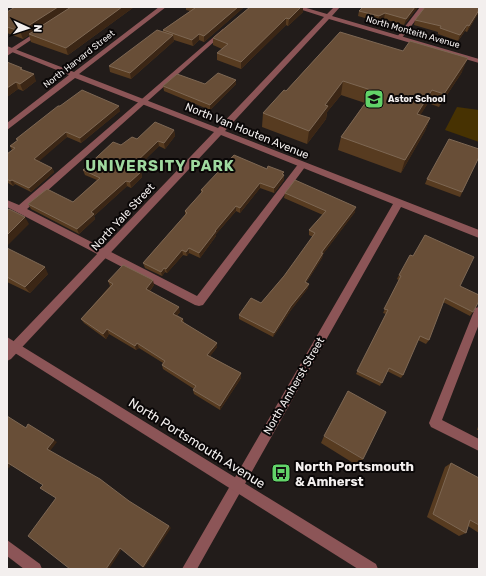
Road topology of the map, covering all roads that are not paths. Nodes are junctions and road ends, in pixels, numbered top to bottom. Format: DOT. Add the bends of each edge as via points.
graph roads {
  1 [pos="163,7"];
  2 [pos="296,7"];
  3 [pos="337,7"];
  4 [pos="423,7"];
  5 [pos="328,16"];
  6 [pos="227,28"];
  7 [pos="45,29"];
  8 [pos="399,38"];
  9 [pos="9,51"];
  10 [pos="479,61"];
  11 [pos="74,74"];
  12 [pos="143,102"];
  13 [pos="7,127"];
  14 [pos="218,132"];
  15 [pos="302,165"];
  16 [pos="399,202"];
  17 [pos="7,203"];
  18 [pos="20,210"];
  19 [pos="479,234"];
  20 [pos="104,253"];
  21 [pos="479,311"];
  22 [pos="10,349"];
  23 [pos="479,445"];
  24 [pos="237,486"];
  25 [pos="7,547"];
  26 [pos="35,569"];
  27 [pos="189,569"];
  28 [pos="371,569"];
  1 -- 11 [label="street, North Harvard Street"];
  2 -- 5 [label="street, North Monteith Avenue"];
  3 -- 5 [label="street, North Yale Street"];
  4 -- 8 [label="street"];
  5 -- 8 [label="street, North Monteith Avenue"];
  5 -- 14 [label="street, North Yale Street"];
  6 -- 12 [label="street"];
  7 -- 9 [label="street"];
  8 -- 10 [label="street, North Monteith Avenue"];
  9 -- 11 [label="street, North Van Houten Avenue"];
  11 -- 12 [label="street, North Van Houten Avenue"];
  11 -- 13 [label="street, North Harvard Street"];
  12 -- 14 [label="street, North Van Houten Avenue"];
  12 -- 18 [label="street"];
  14 -- 15 [label="street, North Van Houten Avenue"];
  14 -- 20 [label="street, North Yale Street"];
  15 -- 16 [label="street, North Van Houten Avenue"];
  15 -- 20 [label="street" via="199,302"];
  16 -- 19 [label="street, North Van Houten Avenue"];
  16 -- 24 [label="street, North Amherst Street"];
  17 -- 18 [label="street"];
  18 -- 20 [label="street"];
  20 -- 22 [label="street, North Yale Street"];
  21 -- 23 [label="street" via="435,423"];
  22 -- 24 [label="street, North Portsmouth Avenue"];
  24 -- 27 [label="street, North Amherst Street"];
  24 -- 28 [label="street, North Portsmouth Avenue"];
  25 -- 26 [label="street"];
}
